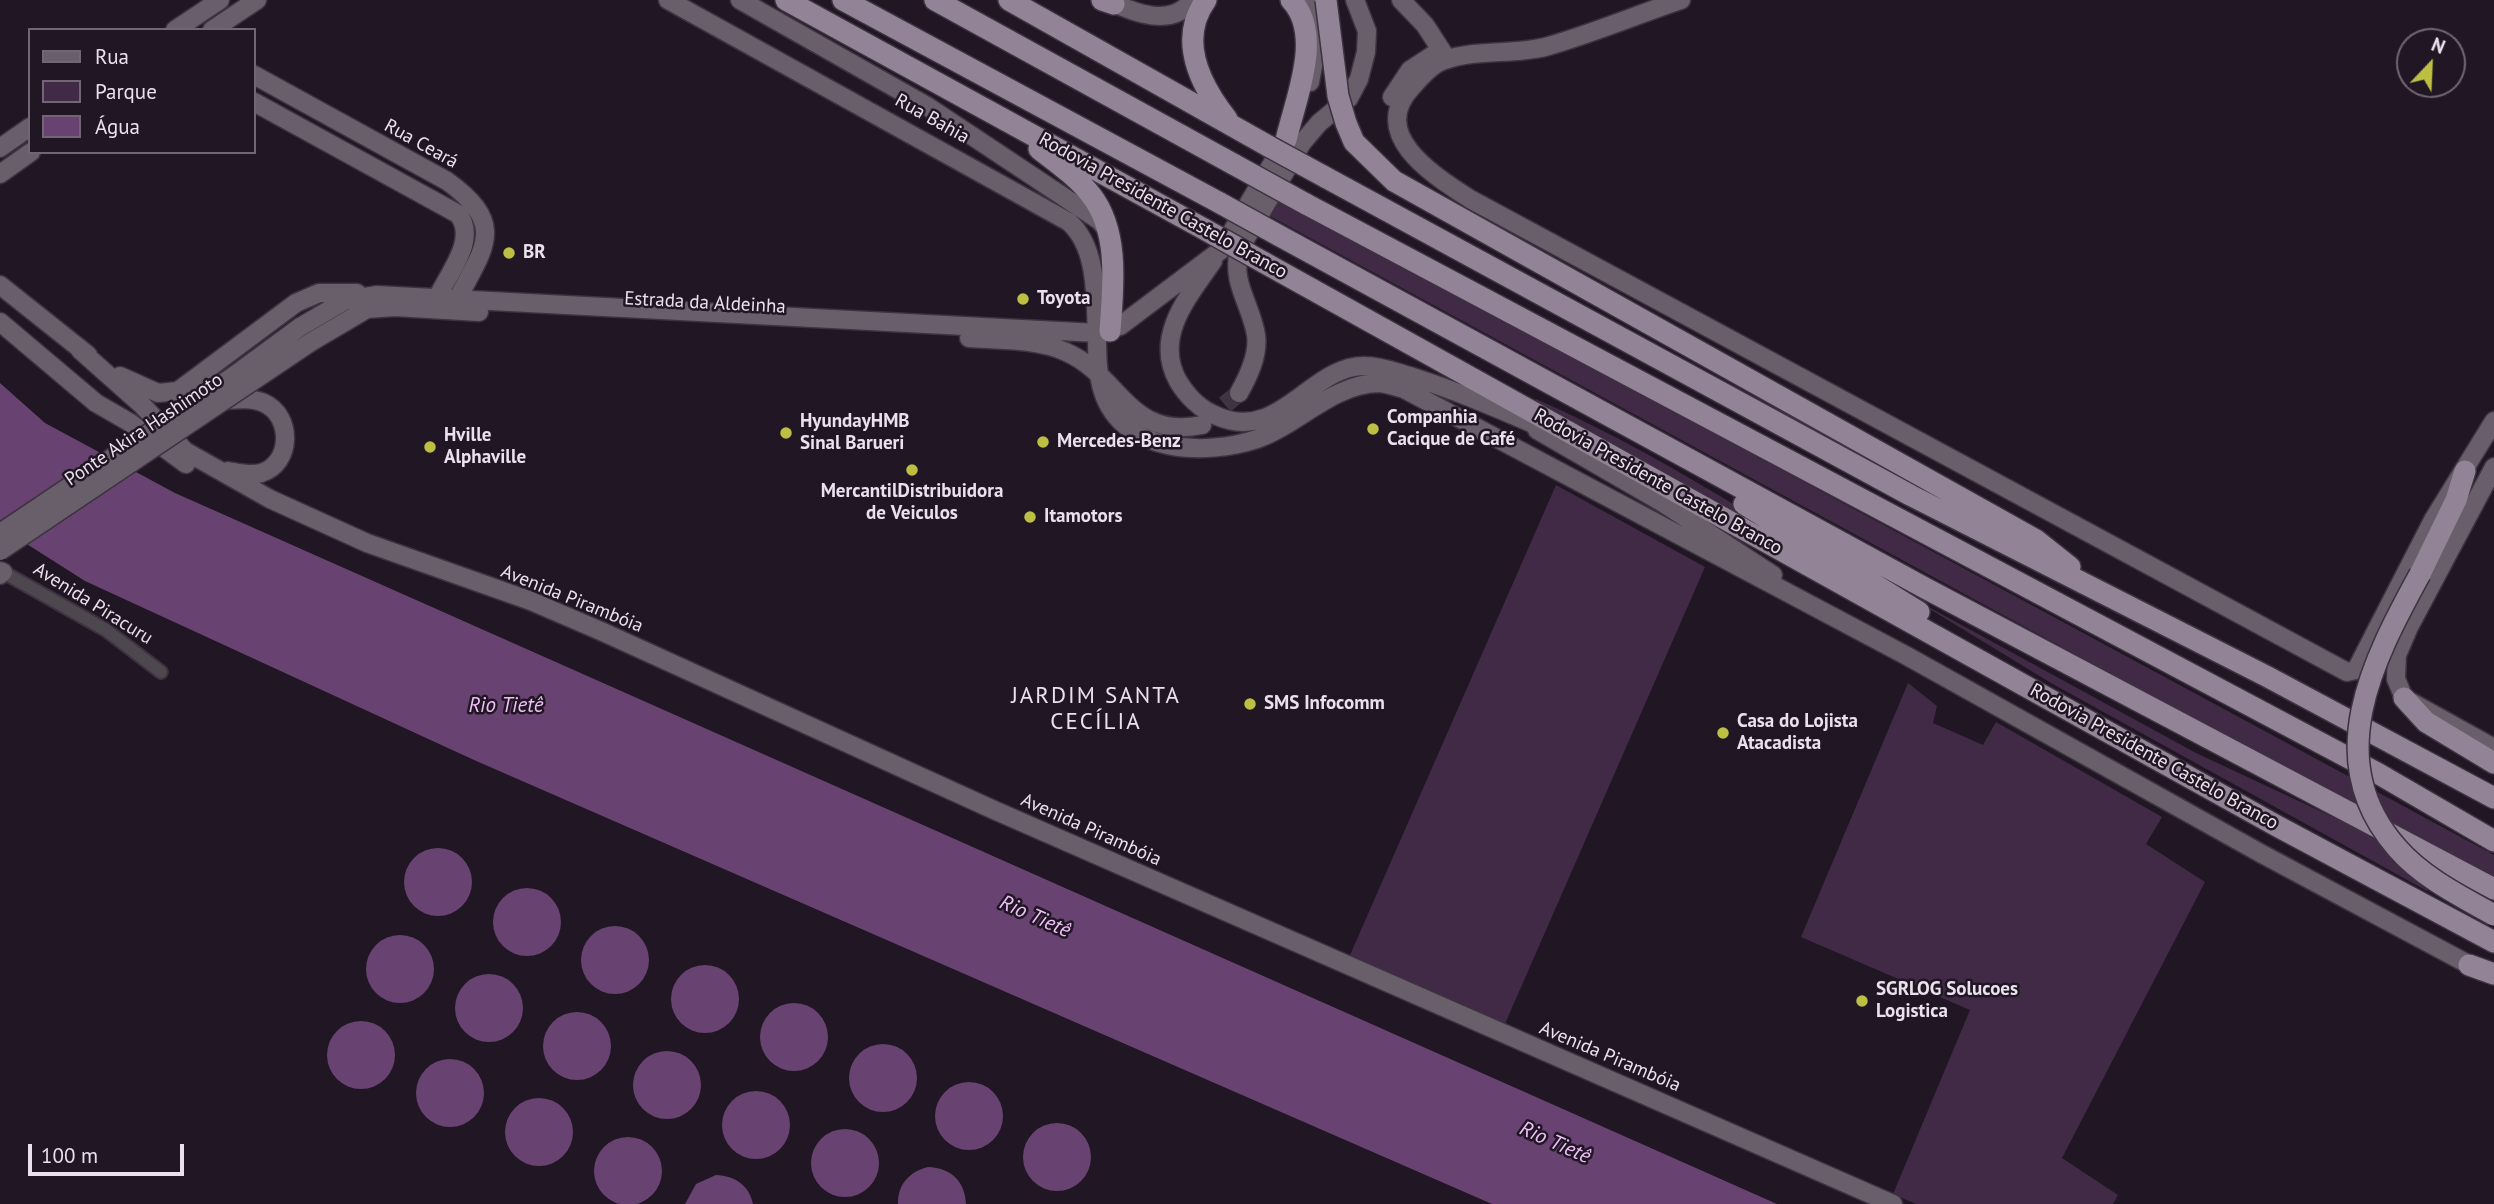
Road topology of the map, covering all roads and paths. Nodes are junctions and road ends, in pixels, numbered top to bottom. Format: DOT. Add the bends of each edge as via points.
graph roads {
  1 [pos="220,0"];
  2 [pos="257,0"];
  3 [pos="668,0"];
  4 [pos="740,0"];
  5 [pos="786,0"];
  6 [pos="844,0"];
  7 [pos="935,0"];
  8 [pos="1009,0"];
  9 [pos="1192,0"];
  10 [pos="1206,0"];
  11 [pos="1291,0"];
  12 [pos="1309,0"];
  13 [pos="1326,0"];
  14 [pos="1355,0"];
  15 [pos="1401,0"];
  16 [pos="1681,0"];
  17 [pos="1108,1"];
  18 [pos="235,6"];
  19 [pos="178,28"];
  20 [pos="214,28"];
  21 [pos="1445,55"];
  22 [pos="256,76"];
  23 [pos="256,103"];
  24 [pos="991,110"];
  25 [pos="28,128"];
  26 [pos="351,128"];
  27 [pos="1239,130"];
  28 [pos="1286,140"];
  29 [pos="0,148"];
  30 [pos="339,148"];
  31 [pos="28,154"];
  32 [pos="0,174"];
  33 [pos="1109,233"];
  34 [pos="1509,244"];
  35 [pos="1221,250"];
  36 [pos="0,285"];
  37 [pos="377,295"];
  38 [pos="435,302"];
  39 [pos="455,304"];
  40 [pos="0,322"];
  41 [pos="1068,332"];
  42 [pos="1103,332"];
  43 [pos="306,335"];
  44 [pos="80,349"];
  45 [pos="1058,349"];
  46 [pos="59,371"];
  47 [pos="1100,372"];
  48 [pos="1239,393"];
  49 [pos="130,394"];
  50 [pos="226,400"];
  51 [pos="1593,406"];
  52 [pos="1505,411"];
  53 [pos="2494,421"];
  54 [pos="1202,425"];
  55 [pos="2494,467"];
  56 [pos="212,469"];
  57 [pos="2465,471"];
  58 [pos="1663,485"];
  59 [pos="2494,491"];
  60 [pos="270,499"];
  61 [pos="2460,528"];
  62 [pos="0,533"];
  63 [pos="0,551"];
  64 [pos="1,573"];
  65 [pos="2086,584"];
  66 [pos="1827,614"];
  67 [pos="161,673"];
  68 [pos="2404,698"];
  69 [pos="2494,748"];
  70 [pos="2494,763"];
  71 [pos="2494,799"];
  72 [pos="2277,826"];
  73 [pos="2472,829"];
  74 [pos="2494,833"];
  75 [pos="2494,841"];
  76 [pos="2494,889"];
  77 [pos="2494,915"];
  78 [pos="2494,942"];
  79 [pos="2469,965"];
  80 [pos="2494,977"];
  81 [pos="1893,1204"];
  1 -- 19 [label="main road"];
  2 -- 18 [label="main road"];
  3 -- 42 [label="main road, Rua Bahia" via="1069,222 1084,240"];
  4 -- 33 [label="main road" via="927,106 1100,221"];
  5 -- 24 [label="highway, Rodovia Presidente Castelo Branco"];
  6 -- 51 [label="highway, Rodovia Presidente Castelo Branco, bridge"];
  7 -- 73 [label="highway, bridge"];
  8 -- 27 [label="highway"];
  9 -- 17 [label="main road" via="1166,16 1151,16"];
  10 -- 27 [label="highway" via="1193,33 1196,65 1204,88"];
  11 -- 28 [label="highway" via="1306,39"];
  12 -- 28 [label="main road" via="1316,23 1317,58"];
  13 -- 34 [label="highway, bridge" via="1338,96 1354,142 1394,181"];
  14 -- 48 [label="main road" via="1367,31 1359,79 1349,99 1302,143 1238,250 1237,280 1256,348"];
  15 -- 21 [label="main road"];
  16 -- 21 [label="main road" via="1551,45"];
  18 -- 20 [label="main road"];
  21 -- 34 [label="main road" via="1417,65 1400,83 1388,112 1388,132 1398,152 1424,180"];
  21 -- 57 [label="main road" via="1408,91 1398,114 1401,140 1436,177 2347,672 2356,670 2433,520"];
  22 -- 26 [label="main road, Rua Ceará"];
  23 -- 30 [label="main road"];
  24 -- 33 [label="highway" via="1078,181 1101,211"];
  24 -- 58 [label="highway, Rodovia Presidente Castelo Branco, bridge"];
  25 -- 29 [label="main road"];
  26 -- 30 [label="main road"];
  26 -- 39 [label="main road, Rua Ceará" via="447,181 479,210 486,232 484,246"];
  27 -- 65 [label="highway, bridge" via="1910,495"];
  28 -- 35 [label="main road"];
  30 -- 38 [label="main road" via="441,202 465,223 465,240"];
  31 -- 32 [label="main road"];
  33 -- 42 [label="highway"];
  34 -- 65 [label="highway" via="2036,540"];
  35 -- 42 [label="main road"];
  35 -- 52 [label="main road" via="1177,314 1170,346 1177,379 1189,396 1214,415 1245,423 1270,416 1337,373 1364,366 1430,383"];
  36 -- 44 [label="main road"];
  37 -- 38 [label="main road, Estrada da Aldeinha"];
  37 -- 43 [label="main road, Estrada da Aldeinha" via="346,300"];
  37 -- 44 [label="main road" via="346,292 308,297 178,391 167,394 130,382"];
  38 -- 39 [label="main road, Estrada da Aldeinha"];
  38 -- 43 [label="main road, Estrada da Aldeinha" via="367,309"];
  39 -- 41 [label="main road, Estrada da Aldeinha"];
  39 -- 45 [label="main road, Estrada da Aldeinha" via="960,337"];
  40 -- 46 [label="main road"];
  41 -- 42 [label="main road, Estrada da Aldeinha"];
  41 -- 45 [label="main road"];
  42 -- 47 [label="main road, Rua Bahia"];
  43 -- 50 [label="main road, Ponte Akira Hashimoto, bridge"];
  43 -- 62 [label="main road, Ponte Akira Hashimoto, bridge" via="232,377"];
  44 -- 49 [label="main road"];
  45 -- 47 [label="main road, Estrada da Aldeinha"];
  46 -- 49 [label="main road" via="107,406 120,407"];
  46 -- 60 [label="main road" via="96,403 206,477"];
  47 -- 54 [label="main road" via="1143,418 1171,429"];
  47 -- 66 [label="main road, Rua Bahia" via="1114,412 1131,429 1152,441 1198,449 1257,439 1360,387 1379,383 1404,389"];
  49 -- 56 [label="main road" via="185,451"];
  50 -- 56 [label="main road" via="269,406 281,418 286,441 278,462 261,473"];
  50 -- 63 [label="main road, Ponte Akira Hashimoto, bridge"];
  51 -- 72 [label="highway" via="1923,615 2199,772"];
  51 -- 76 [label="highway, Rodovia Presidente Castelo Branco"];
  52 -- 58 [label="main road"];
  52 -- 66 [label="main road" via="1745,555"];
  53 -- 57 [label="main road"];
  55 -- 61 [label="main road"];
  56 -- 60 [label="main road"];
  57 -- 77 [label="highway, bridge" via="2456,500 2371,670 2358,725 2359,756 2377,819 2396,848 2431,878"];
  58 -- 72 [label="highway, Rodovia Presidente Castelo Branco"];
  59 -- 61 [label="main road"];
  60 -- 81 [label="main road, Avenida Pirambóia" via="367,542 603,632 1006,816"];
  61 -- 68 [label="main road" via="2397,654 2396,680"];
  64 -- 67 [label="street, Avenida Piracuru" via="106,630"];
  65 -- 71 [label="highway"];
  66 -- 79 [label="main road"];
  68 -- 69 [label="main road"];
  68 -- 70 [label="highway" via="2426,722"];
  72 -- 78 [label="highway, Rodovia Presidente Castelo Branco"];
  73 -- 74 [label="highway"];
  73 -- 75 [label="highway"];
  79 -- 80 [label="highway"];
}
